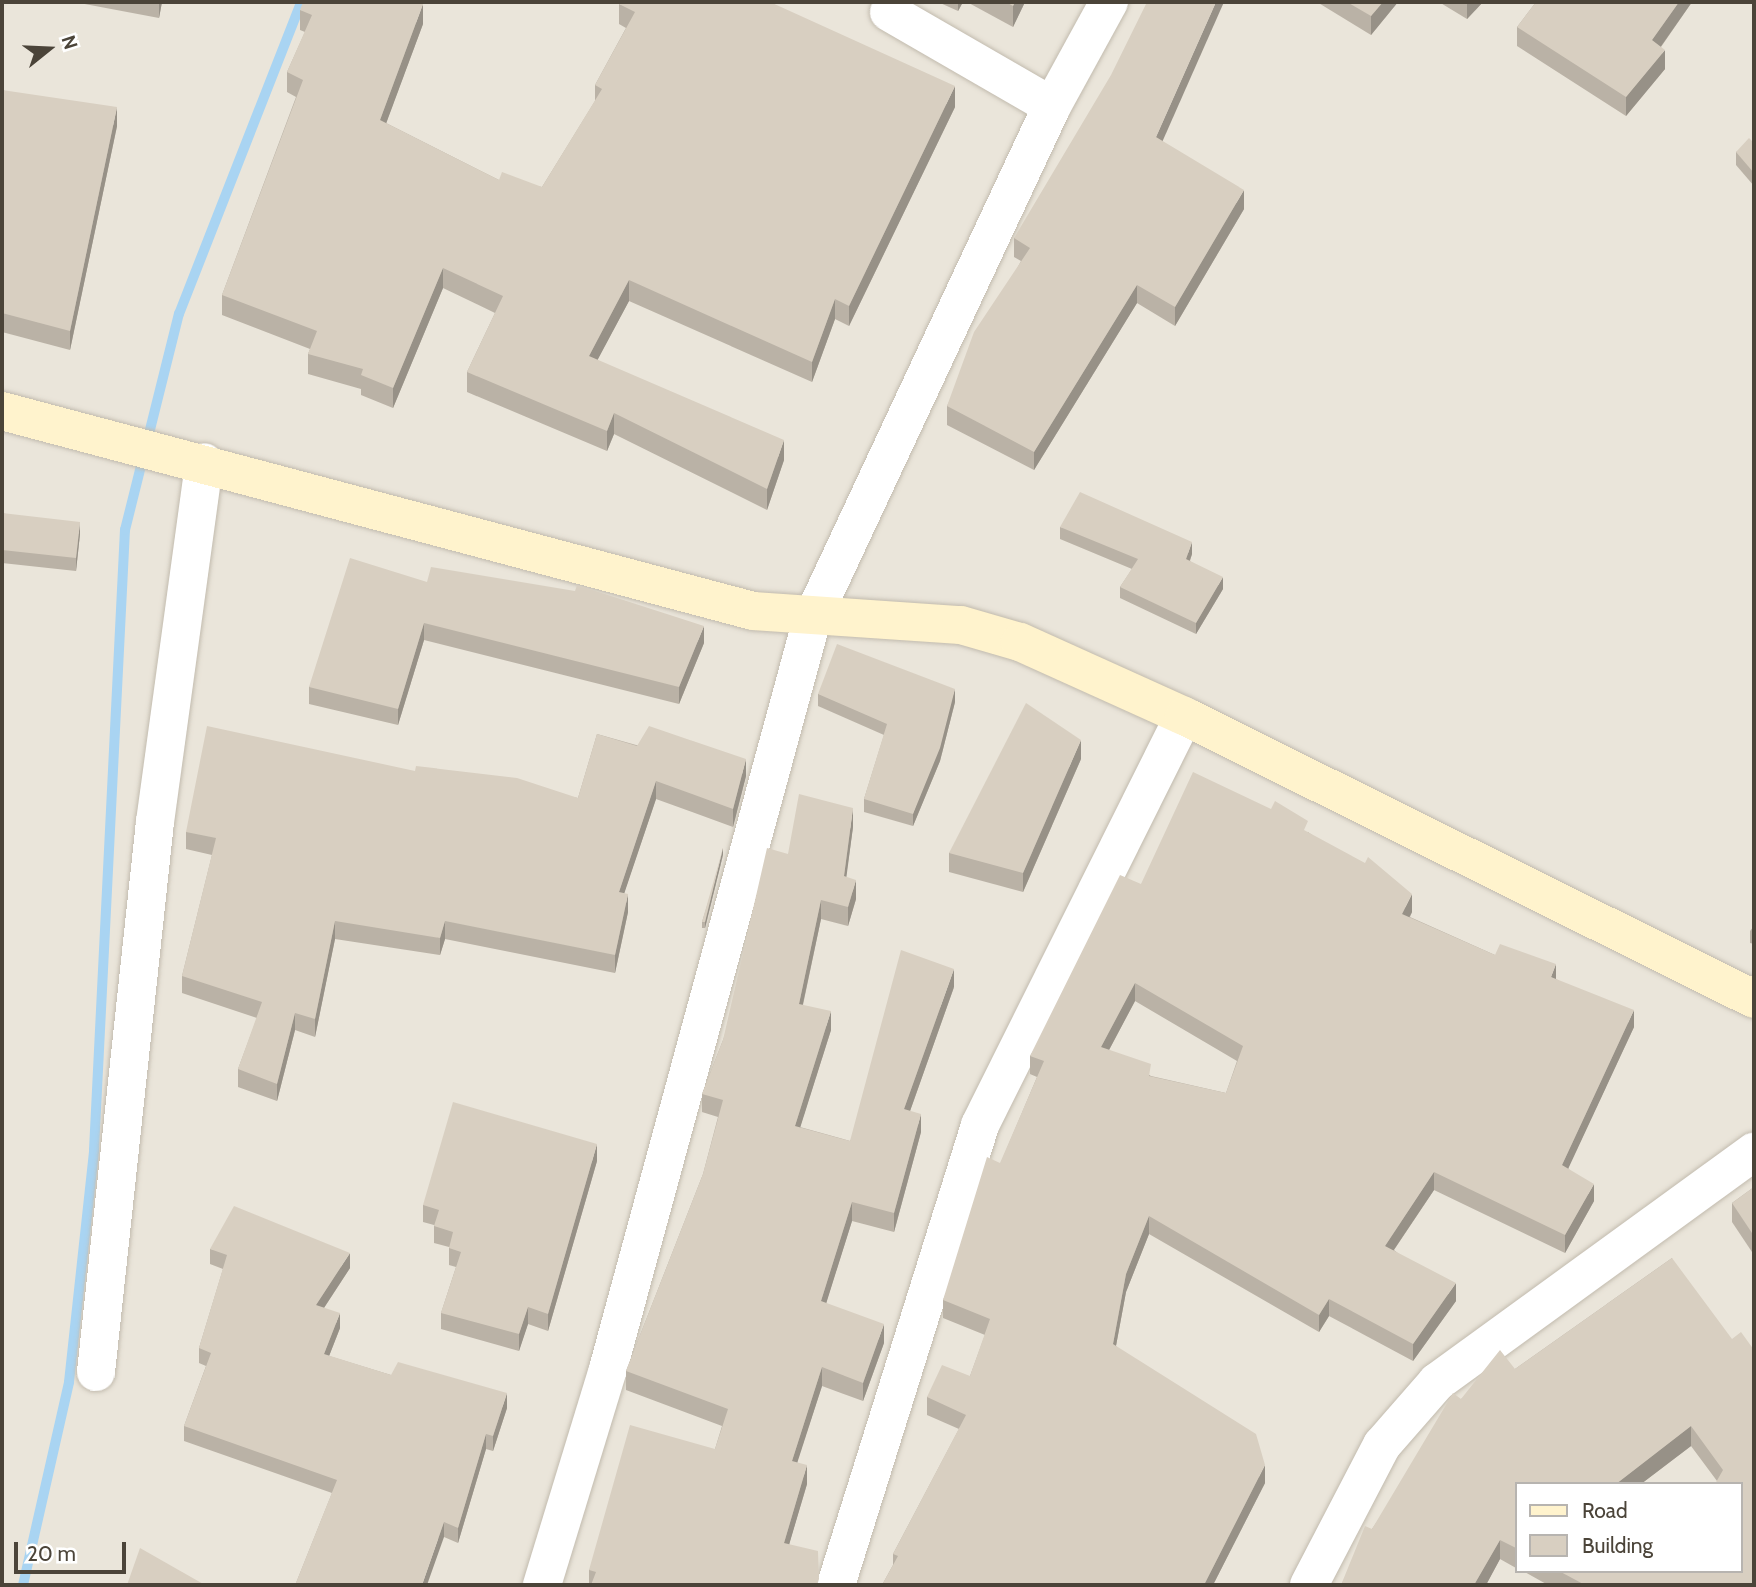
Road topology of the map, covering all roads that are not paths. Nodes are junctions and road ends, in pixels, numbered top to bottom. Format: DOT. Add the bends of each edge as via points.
graph roads {
  1 [pos="1108,2"];
  2 [pos="889,12"];
  3 [pos="1052,106"];
  4 [pos="2,411"];
  5 [pos="193,461"];
  6 [pos="813,619"];
  7 [pos="1184,716"];
  8 [pos="1754,999"];
  9 [pos="1754,1153"];
  10 [pos="96,1372"];
  11 [pos="542,1585"];
  12 [pos="836,1585"];
  13 [pos="1309,1585"];
  1 -- 3 [label="street"];
  2 -- 3 [label="street"];
  3 -- 6 [label="street"];
  4 -- 5 [label="street" via="96,440"];
  5 -- 6 [label="street" via="753,611"];
  5 -- 10 [label="street"];
  6 -- 7 [label="street" via="961,625 1020,642"];
  6 -- 11 [label="street" via="608,1369"];
  7 -- 8 [label="street"];
  7 -- 12 [label="street" via="980,1125"];
  9 -- 13 [label="street" via="1437,1382 1382,1446"];
}
